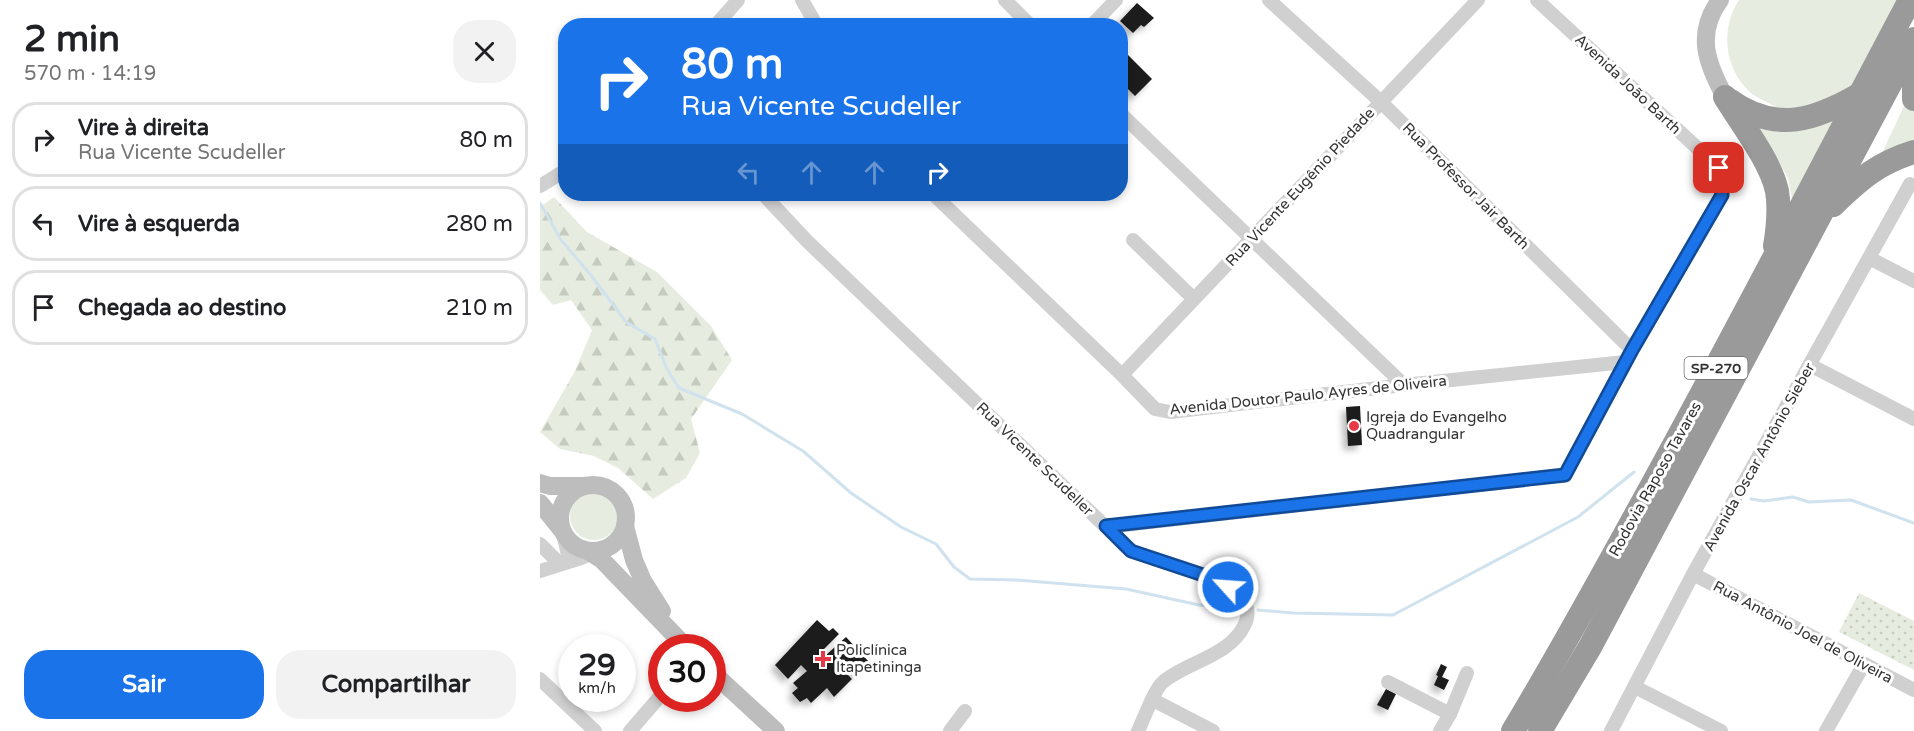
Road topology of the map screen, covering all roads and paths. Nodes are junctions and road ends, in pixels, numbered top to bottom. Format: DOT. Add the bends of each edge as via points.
graph roads {
  1 [pos="738,0"];
  2 [pos="802,0"];
  3 [pos="1005,0"];
  4 [pos="1116,0"];
  5 [pos="1269,0"];
  6 [pos="1478,0"];
  7 [pos="1537,0"];
  8 [pos="1720,0"];
  9 [pos="1910,0"];
  10 [pos="722,18"];
  11 [pos="812,18"];
  12 [pos="1023,18"];
  13 [pos="1099,18"];
  14 [pos="1914,39"];
  15 [pos="1914,56"];
  16 [pos="1862,93"];
  17 [pos="1725,98"];
  18 [pos="1914,99"];
  19 [pos="1381,102"];
  20 [pos="1128,121"];
  21 [pos="1914,152"];
  22 [pos="558,175"];
  23 [pos="1910,184"];
  24 [pos="540,186"];
  25 [pos="770,201"];
  26 [pos="940,201"];
  27 [pos="1817,221"];
  28 [pos="1251,239"];
  29 [pos="1133,240"];
  30 [pos="1869,258"];
  31 [pos="1773,261"];
  32 [pos="1914,281"];
  33 [pos="1194,298"];
  34 [pos="1629,356"];
  35 [pos="1810,365"];
  36 [pos="1122,375"];
  37 [pos="1404,385"];
  38 [pos="1914,419"];
  39 [pos="540,483"];
  40 [pos="583,486"];
  41 [pos="540,503"];
  42 [pos="625,526"];
  43 [pos="1106,526"];
  44 [pos="562,531"];
  45 [pos="540,544"];
  46 [pos="587,551"];
  47 [pos="565,562"];
  48 [pos="540,571"];
  49 [pos="1693,574"];
  50 [pos="674,634"];
  51 [pos="677,634"];
  52 [pos="1864,664"];
  53 [pos="1467,673"];
  54 [pos="540,679"];
  55 [pos="1388,682"];
  56 [pos="726,685"];
  57 [pos="1635,687"];
  58 [pos="1914,690"];
  59 [pos="1153,700"];
  60 [pos="648,710"];
  61 [pos="965,711"];
  62 [pos="1450,714"];
  63 [pos="595,731"];
  64 [pos="630,731"];
  65 [pos="776,731"];
  66 [pos="950,731"];
  67 [pos="1138,731"];
  68 [pos="1213,731"];
  69 [pos="1440,731"];
  70 [pos="1513,731"];
  71 [pos="1540,731"];
  72 [pos="1611,731"];
  73 [pos="1721,731"];
  74 [pos="1826,731"];
  1 -- 10 [label="street"];
  2 -- 11 [label="street"];
  3 -- 12 [label="street"];
  4 -- 13 [label="street"];
  5 -- 19 [label="street, Rua Professor Jair Barth"];
  6 -- 19 [label="street, Rua Vicente Eugênio Piedade"];
  7 -- 34 [label="street, Avenida João Barth" via="1719,168 1722,195"];
  8 -- 17 [label="main road" via="1712,12 1705,40 1710,69"];
  9 -- 16 [label="highway, Rodovia Raposo Tavares / SP-270"];
  14 -- 27 [label="highway, Rodovia Raposo Tavares / SP-270"];
  15 -- 18 [label="highway"];
  16 -- 17 [label="highway" via="1807,119 1777,121 1745,112"];
  16 -- 31 [label="highway, Rodovia Raposo Tavares / SP-270"];
  17 -- 31 [label="highway" via="1766,164 1776,190 1779,219"];
  19 -- 28 [label="street, Rua Vicente Eugênio Piedade"];
  19 -- 34 [label="street, Rua Professor Jair Barth"];
  20 -- 28 [label="street"];
  21 -- 27 [label="highway" via="1884,163 1856,183"];
  22 -- 24 [label="street"];
  23 -- 30 [label="street, Avenida Oscar Antônio Sieber"];
  25 -- 43 [label="street, Rua Vicente Scudeller"];
  26 -- 36 [label="street, Avenida Doutor Paulo Ayres de Oliveira"];
  27 -- 71 [label="highway, Rodovia Raposo Tavares / SP-270" via="1590,647"];
  28 -- 33 [label="street, Rua Vicente Eugênio Piedade"];
  28 -- 37 [label="street"];
  29 -- 33 [label="street"];
  30 -- 32 [label="street"];
  30 -- 35 [label="street, Avenida Oscar Antônio Sieber"];
  31 -- 70 [label="highway, Rodovia Raposo Tavares / SP-270" via="1566,642"];
  33 -- 36 [label="street, Rua Vicente Eugênio Piedade"];
  34 -- 37 [label="street, Avenida Doutor Paulo Ayres de Oliveira"];
  34 -- 43 [label="street, Rua Vicente Scudeller" via="1565,475"];
  35 -- 38 [label="street"];
  35 -- 49 [label="street, Avenida Oscar Antônio Sieber"];
  36 -- 37 [label="street, Avenida Doutor Paulo Ayres de Oliveira" via="1155,410 1170,412"];
  39 -- 40 [label="main road"];
  40 -- 42 [label="main road" via="595,484 616,494 623,503"];
  40 -- 44 [label="main road" via="573,491 561,508"];
  41 -- 44 [label="main road"];
  42 -- 46 [label="main road" via="614,544"];
  42 -- 51 [label="main road" via="640,573"];
  43 -- 59 [label="street" via="1131,551 1215,579 1241,595 1246,607 1248,621 1240,635 1161,683"];
  44 -- 46 [label="main road" via="574,546"];
  44 -- 47 [label="street"];
  45 -- 47 [label="street"];
  46 -- 47 [label="street" via="588,555"];
  46 -- 50 [label="main road" via="602,560"];
  47 -- 48 [label="street"];
  49 -- 52 [label="street, Rua Antônio Joel de Oliveira"];
  49 -- 57 [label="street, Avenida Oscar Antônio Sieber"];
  52 -- 58 [label="street, Rua Antônio Joel de Oliveira"];
  52 -- 74 [label="street"];
  53 -- 62 [label="street"];
  54 -- 63 [label="street"];
  55 -- 62 [label="street"];
  56 -- 65 [label="main road"];
  57 -- 72 [label="street, Avenida Oscar Antônio Sieber"];
  57 -- 73 [label="street"];
  59 -- 67 [label="street"];
  59 -- 68 [label="street"];
  60 -- 64 [label="street"];
  61 -- 66 [label="street"];
  62 -- 69 [label="street"];
}
